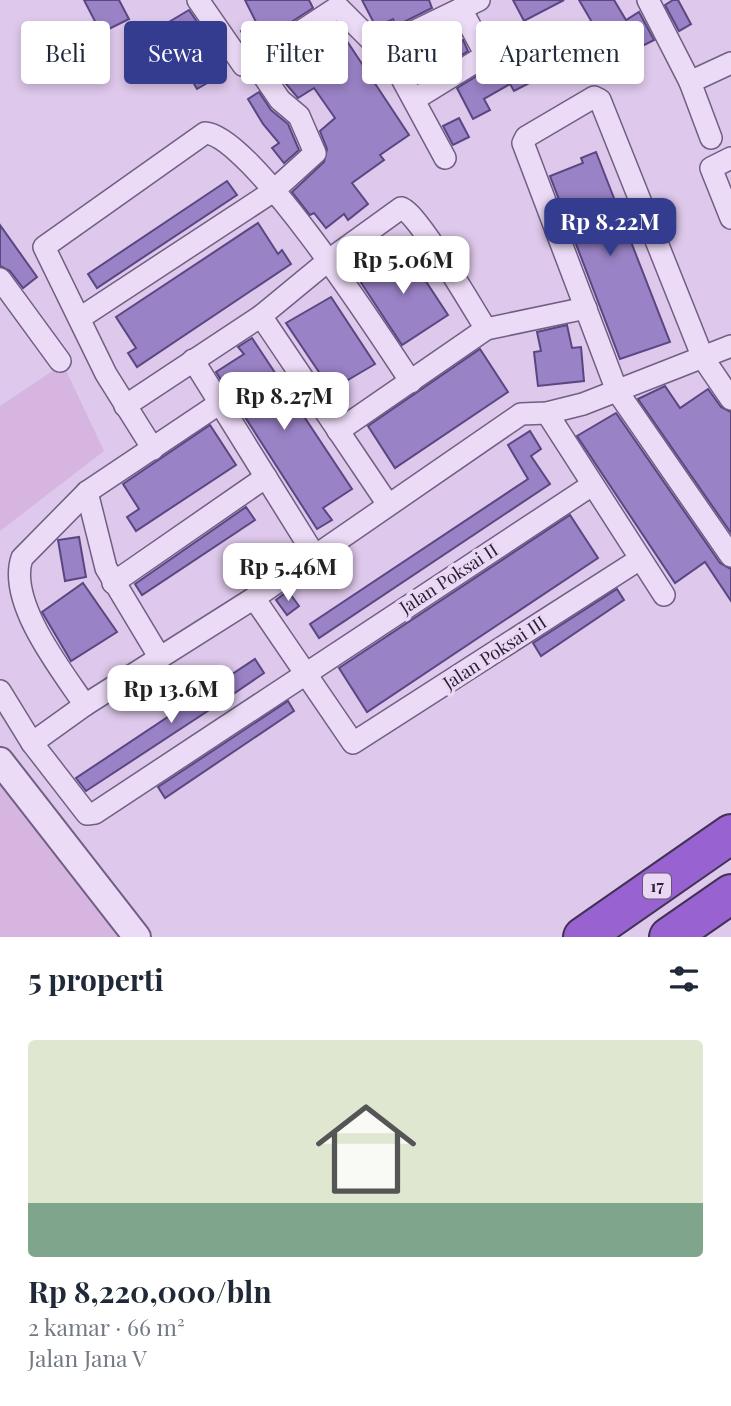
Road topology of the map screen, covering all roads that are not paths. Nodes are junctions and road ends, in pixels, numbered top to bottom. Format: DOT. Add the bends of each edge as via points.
graph roads {
  1 [pos="198,0"];
  2 [pos="648,0"];
  3 [pos="336,4"];
  4 [pos="470,5"];
  5 [pos="312,21"];
  6 [pos="437,21"];
  7 [pos="362,32"];
  8 [pos="731,63"];
  9 [pos="241,64"];
  10 [pos="690,82"];
  11 [pos="269,84"];
  12 [pos="406,84"];
  13 [pos="415,99"];
  14 [pos="711,138"];
  15 [pos="445,158"];
  16 [pos="731,158"];
  17 [pos="272,192"];
  18 [pos="731,218"];
  19 [pos="329,260"];
  20 [pos="0,279"];
  21 [pos="586,308"];
  22 [pos="261,316"];
  23 [pos="80,318"];
  24 [pos="486,329"];
  25 [pos="731,346"];
  26 [pos="703,358"];
  27 [pos="193,360"];
  28 [pos="60,361"];
  29 [pos="411,382"];
  30 [pos="617,391"];
  31 [pos="731,399"];
  32 [pos="220,403"];
  33 [pos="125,406"];
  34 [pos="547,413"];
  35 [pos="338,430"];
  36 [pos="153,449"];
  37 [pos="266,477"];
  38 [pos="592,485"];
  39 [pos="87,492"];
  40 [pos="387,503"];
  41 [pos="315,556"];
  42 [pos="731,556"];
  43 [pos="640,559"];
  44 [pos="113,583"];
  45 [pos="664,595"];
  46 [pos="254,598"];
  47 [pos="160,657"];
  48 [pos="305,672"];
  49 [pos="0,691"];
  50 [pos="85,705"];
  51 [pos="32,743"];
  52 [pos="0,761"];
  53 [pos="731,834"];
  54 [pos="731,894"];
  55 [pos="137,937"];
  56 [pos="583,937"];
  57 [pos="669,937"];
  1 -- 9 [label="street"];
  2 -- 10 [label="street"];
  3 -- 5 [label="street"];
  3 -- 7 [label="street"];
  4 -- 6 [label="street"];
  4 -- 13 [label="street" via="483,57"];
  8 -- 10 [label="street"];
  10 -- 14 [label="street"];
  11 -- 17 [label="street" via="299,116 315,153"];
  12 -- 13 [label="street"];
  13 -- 15 [label="street"];
  16 -- 18 [label="street" via="711,168"];
  17 -- 19 [label="street"];
  17 -- 23 [label="street"];
  17 -- 23 [label="street" via="225,141 212,133 202,135 44,247"];
  19 -- 22 [label="street"];
  19 -- 24 [label="street" via="406,208"];
  19 -- 29 [label="street"];
  20 -- 28 [label="street"];
  21 -- 24 [label="street"];
  21 -- 26 [label="street" via="523,143 526,137 597,97"];
  21 -- 30 [label="street"];
  22 -- 27 [label="street"];
  22 -- 35 [label="street"];
  23 -- 33 [label="street"];
  24 -- 29 [label="street"];
  25 -- 26 [label="street"];
  26 -- 30 [label="street"];
  26 -- 31 [label="street"];
  27 -- 32 [label="street"];
  27 -- 33 [label="street"];
  29 -- 35 [label="street"];
  30 -- 34 [label="street"];
  30 -- 42 [label="street"];
  32 -- 36 [label="street"];
  32 -- 37 [label="street"];
  33 -- 36 [label="street"];
  34 -- 38 [label="street"];
  34 -- 40 [label="street" via="521,414"];
  35 -- 40 [label="street"];
  36 -- 39 [label="street"];
  37 -- 41 [label="street"];
  37 -- 44 [label="street"];
  38 -- 43 [label="street"];
  38 -- 48 [label="street, Jalan Poksai II"];
  39 -- 44 [label="street"];
  39 -- 50 [label="street" via="20,563 24,605 46,648"];
  40 -- 41 [label="street"];
  41 -- 46 [label="street"];
  43 -- 45 [label="street"];
  43 -- 48 [label="street, Jalan Poksai III" via="358,742 349,741"];
  44 -- 47 [label="street"];
  46 -- 47 [label="street"];
  46 -- 48 [label="street"];
  47 -- 50 [label="street"];
  48 -- 51 [label="street, Jalan Poksai II" via="91,815"];
  49 -- 51 [label="street"];
  50 -- 51 [label="street"];
  52 -- 55 [label="street"];
  53 -- 56 [label="highway, 17"];
  54 -- 57 [label="highway"];
}
